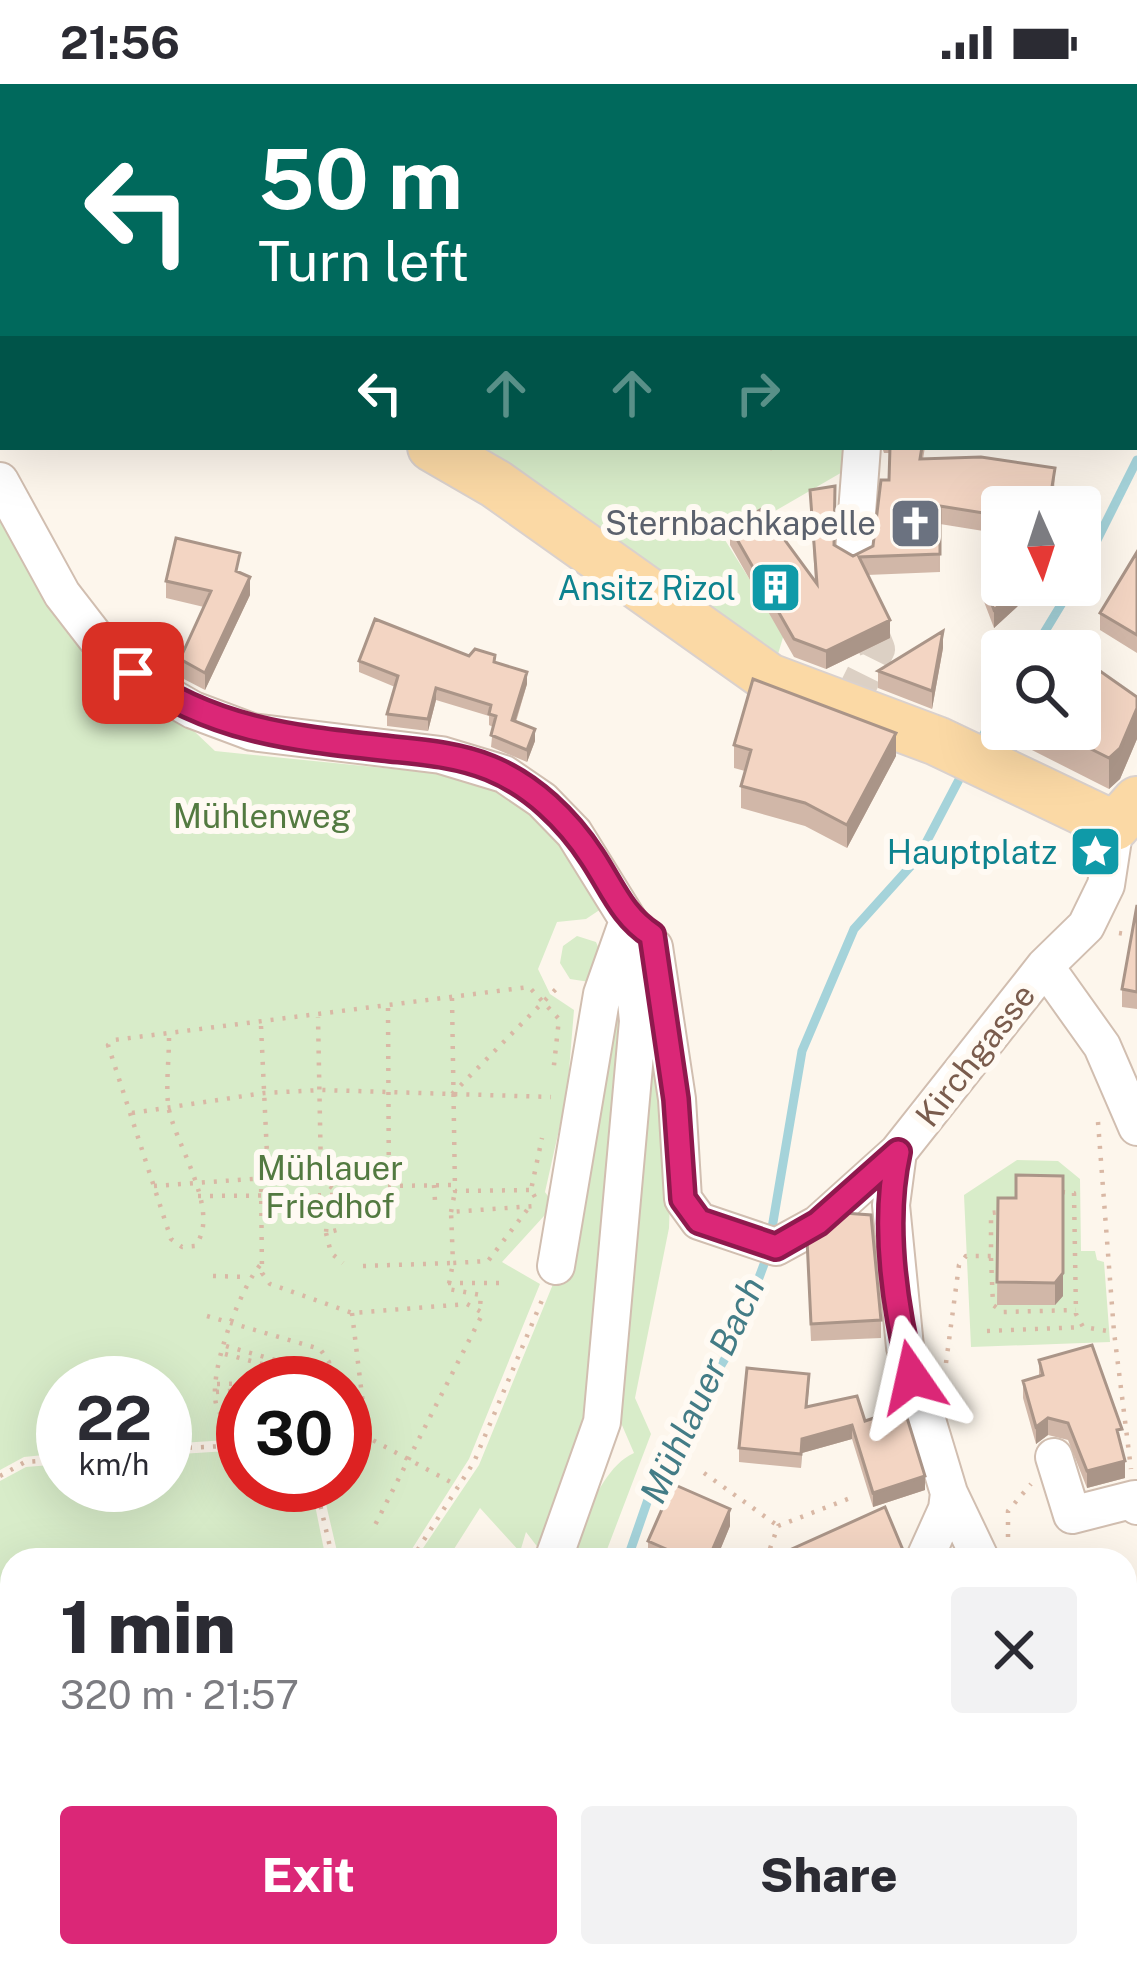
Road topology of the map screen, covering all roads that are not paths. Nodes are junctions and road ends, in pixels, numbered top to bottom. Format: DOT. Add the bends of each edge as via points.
graph roads {
  1 [pos="437,450"];
  2 [pos="862,450"];
  3 [pos="0,481"];
  4 [pos="854,552"];
  5 [pos="1130,827"];
  6 [pos="628,920"];
  7 [pos="1045,967"];
  8 [pos="1137,1126"];
  9 [pos="898,1152"];
  10 [pos="556,1266"];
  11 [pos="1054,1457"];
  12 [pos="949,1492"];
  13 [pos="1136,1502"];
  14 [pos="557,1548"];
  15 [pos="929,1548"];
  16 [pos="989,1548"];
  1 -- 5 [label="main road" via="794,690 937,741"];
  2 -- 4 [label="street"];
  3 -- 6 [label="street" via="62,594 96,638 151,686 252,732 441,755 504,774 574,833"];
  5 -- 7 [label="street" via="1099,907"];
  6 -- 9 [label="street" via="652,935 683,1199 699,1221 776,1247 818,1223"];
  6 -- 10 [label="street" via="602,994"];
  6 -- 14 [label="street" via="638,1021 602,1422"];
  7 -- 8 [label="street" via="1102,1046"];
  7 -- 9 [label="street, Kirchgasse"];
  9 -- 12 [label="street, Kirchgasse" via="891,1205 905,1347"];
  11 -- 13 [label="street" via="1072,1515"];
  12 -- 15 [label="street"];
  12 -- 16 [label="street, Kirchgasse"];
}
